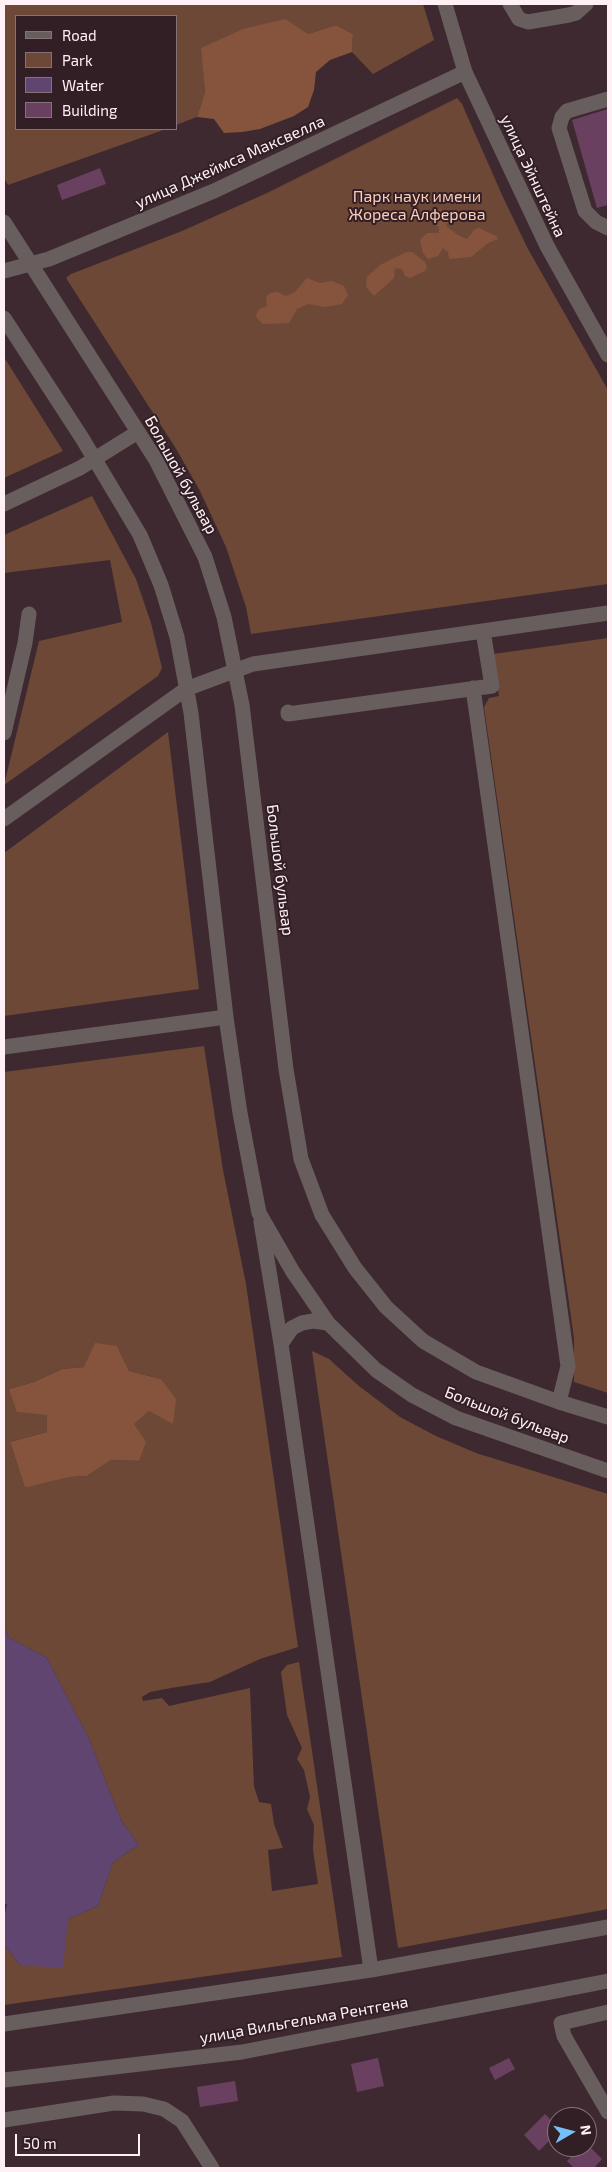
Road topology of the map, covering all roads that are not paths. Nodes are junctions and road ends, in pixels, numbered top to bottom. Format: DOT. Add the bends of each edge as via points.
graph roads {
  1 [pos="445,4"];
  2 [pos="510,4"];
  3 [pos="586,4"];
  4 [pos="465,72"];
  5 [pos="608,99"];
  6 [pos="4,222"];
  7 [pos="608,228"];
  8 [pos="30,264"];
  9 [pos="4,272"];
  10 [pos="4,318"];
  11 [pos="608,355"];
  12 [pos="138,432"];
  13 [pos="95,460"];
  14 [pos="4,504"];
  15 [pos="608,613"];
  16 [pos="29,614"];
  17 [pos="483,631"];
  18 [pos="236,670"];
  19 [pos="474,688"];
  20 [pos="186,689"];
  21 [pos="288,712"];
  22 [pos="4,734"];
  23 [pos="4,817"];
  24 [pos="226,1017"];
  25 [pos="4,1047"];
  26 [pos="259,1213"];
  27 [pos="328,1323"];
  28 [pos="281,1344"];
  29 [pos="559,1402"];
  30 [pos="608,1416"];
  31 [pos="608,1471"];
  32 [pos="608,1927"];
  33 [pos="372,1970"];
  34 [pos="608,1982"];
  35 [pos="608,2012"];
  36 [pos="4,2024"];
  37 [pos="4,2080"];
  38 [pos="608,2112"];
  39 [pos="4,2120"];
  40 [pos="212,2168"];
  1 -- 4 [label="street, улица Эйнштейна"];
  2 -- 3 [label="street" via="519,19 528,22 576,13"];
  4 -- 8 [label="street, улица Джеймса Максвелла" via="214,191"];
  4 -- 11 [label="street, улица Эйнштейна" via="547,246"];
  5 -- 7 [label="street" via="568,111 562,117 560,128 585,211"];
  6 -- 8 [label="street, Большой бульвар"];
  8 -- 9 [label="street, улица Джеймса Максвелла"];
  8 -- 12 [label="street, Большой бульвар"];
  10 -- 13 [label="street, Большой бульвар"];
  12 -- 13 [label="street"];
  12 -- 18 [label="street, Большой бульвар" via="173,492 205,557"];
  13 -- 14 [label="street"];
  13 -- 20 [label="street, Большой бульвар" via="140,535 161,585 177,637"];
  15 -- 17 [label="street"];
  16 -- 22 [label="street"];
  17 -- 18 [label="street" via="253,664"];
  17 -- 19 [label="street" via="492,686"];
  18 -- 20 [label="street"];
  18 -- 29 [label="street, Большой бульвар" via="286,1069 301,1159 322,1215 355,1268 381,1300 424,1341 476,1372"];
  19 -- 21 [label="street" via="451,688"];
  19 -- 29 [label="street" via="568,1366"];
  20 -- 23 [label="street"];
  20 -- 24 [label="street, Большой бульвар"];
  24 -- 25 [label="street"];
  24 -- 26 [label="street, Большой бульвар"];
  26 -- 27 [label="street, Большой бульвар" via="293,1272"];
  26 -- 28 [label="street"];
  27 -- 28 [label="street" via="302,1323 292,1328"];
  27 -- 31 [label="street, Большой бульвар" via="376,1370 412,1395 456,1418"];
  28 -- 33 [label="street"];
  29 -- 30 [label="street, Большой бульвар"];
  32 -- 33 [label="street"];
  33 -- 36 [label="street"];
  34 -- 37 [label="street, улица Вильгельма Рентгена" via="242,2052"];
  35 -- 38 [label="street" via="560,2023 564,2036"];
  39 -- 40 [label="street" via="114,2103 143,2104 164,2109 182,2120"];
}
